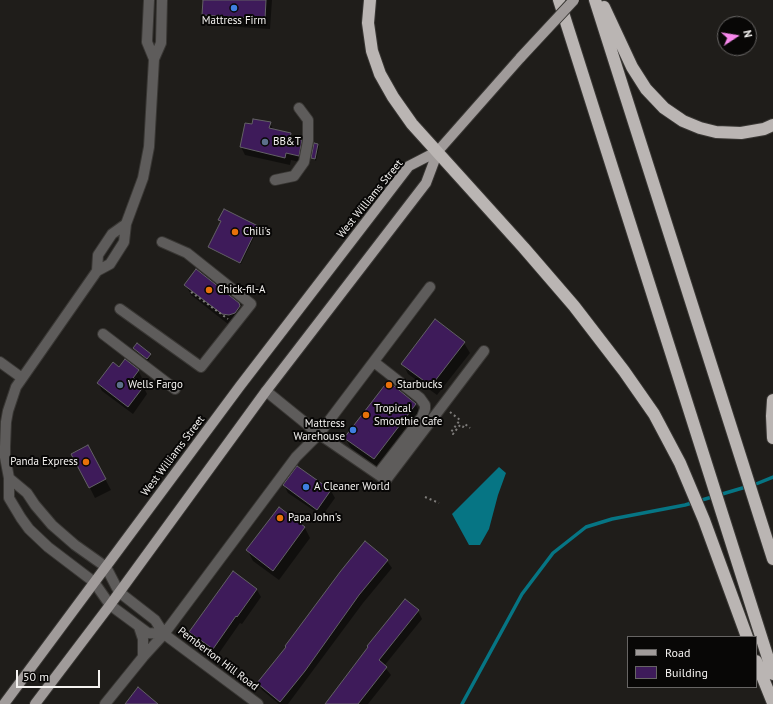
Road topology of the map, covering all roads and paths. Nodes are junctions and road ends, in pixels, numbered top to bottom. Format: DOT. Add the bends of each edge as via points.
graph roads {
  1 [pos="149,0"];
  2 [pos="162,0"];
  3 [pos="370,0"];
  4 [pos="559,0"];
  5 [pos="574,0"];
  6 [pos="595,0"];
  7 [pos="600,0"];
  8 [pos="154,59"];
  9 [pos="299,108"];
  10 [pos="773,125"];
  11 [pos="438,151"];
  12 [pos="275,180"];
  13 [pos="126,224"];
  14 [pos="162,242"];
  15 [pos="97,271"];
  16 [pos="430,287"];
  17 [pos="191,292"];
  18 [pos="120,309"];
  19 [pos="232,322"];
  20 [pos="103,334"];
  21 [pos="484,351"];
  22 [pos="0,362"];
  23 [pos="374,362"];
  24 [pos="22,378"];
  25 [pos="175,389"];
  26 [pos="266,391"];
  27 [pos="773,400"];
  28 [pos="449,411"];
  29 [pos="460,420"];
  30 [pos="466,424"];
  31 [pos="470,428"];
  32 [pos="319,434"];
  33 [pos="773,438"];
  34 [pos="378,474"];
  35 [pos="9,478"];
  36 [pos="425,497"];
  37 [pos="439,503"];
  38 [pos="773,559"];
  39 [pos="106,567"];
  40 [pos="94,582"];
  41 [pos="119,592"];
  42 [pos="110,605"];
  43 [pos="139,627"];
  44 [pos="164,634"];
  45 [pos="747,636"];
  46 [pos="143,658"];
  47 [pos="757,663"];
  48 [pos="773,674"];
  49 [pos="773,703"];
  50 [pos="4,704"];
  51 [pos="35,704"];
  52 [pos="104,704"];
  53 [pos="258,704"];
  1 -- 8 [label="street" via="147,42"];
  2 -- 8 [label="street" via="161,43"];
  3 -- 11 [label="highway" via="368,23 372,51 380,74 412,124"];
  4 -- 48 [label="highway"];
  5 -- 11 [label="main road, bridge"];
  6 -- 38 [label="highway"];
  7 -- 10 [label="highway" via="632,67 646,89 664,108 683,121 716,132 741,133"];
  8 -- 13 [label="street" via="149,147 143,178"];
  9 -- 12 [label="street" via="308,120 304,162 294,176"];
  11 -- 26 [label="main road" via="426,183"];
  11 -- 39 [label="main road, West Williams Street" via="409,166 235,392"];
  11 -- 45 [label="highway" via="574,306 654,414 680,463 704,520"];
  13 -- 15 [label="street" via="112,234 98,255"];
  13 -- 15 [label="street" via="124,242 110,264"];
  14 -- 18 [label="street" via="187,253 251,304 201,368"];
  15 -- 24 [label="street, Pemberton Hill Road"];
  16 -- 23 [label="street"];
  17 -- 19 [label="path"];
  20 -- 25 [label="street"];
  21 -- 34 [label="street" via="386,480"];
  22 -- 24 [label="street"];
  23 -- 32 [label="street"];
  23 -- 34 [label="street" via="420,398 425,405 422,417"];
  24 -- 35 [label="street, Pemberton Hill Road" via="11,401 6,422 5,457"];
  26 -- 32 [label="street"];
  26 -- 41 [label="main road"];
  27 -- 33 [label="highway"];
  28 -- 29 [label="path"];
  29 -- 30 [label="path"];
  29 -- 30 [label="path" via="451,432 453,434 460,425 463,427"];
  30 -- 31 [label="path"];
  32 -- 34 [label="street"];
  32 -- 44 [label="street" via="296,457"];
  35 -- 39 [label="street" via="27,493 52,525"];
  35 -- 40 [label="street, Pemberton Hill Road" via="9,498 29,529 54,552"];
  36 -- 37 [label="path"];
  39 -- 40 [label="main road, West Williams Street"];
  39 -- 41 [label="street"];
  40 -- 42 [label="street, Pemberton Hill Road"];
  40 -- 50 [label="main road, West Williams Street"];
  41 -- 42 [label="main road"];
  41 -- 44 [label="street, Pemberton Hill Road" via="155,620"];
  42 -- 43 [label="street, Pemberton Hill Road"];
  42 -- 51 [label="main road"];
  43 -- 44 [label="street, Pemberton Hill Road" via="148,633"];
  43 -- 46 [label="street" via="143,639"];
  44 -- 46 [label="street"];
  44 -- 53 [label="street, Pemberton Hill Road"];
  46 -- 52 [label="street"];
  47 -- 49 [label="highway"];
}
